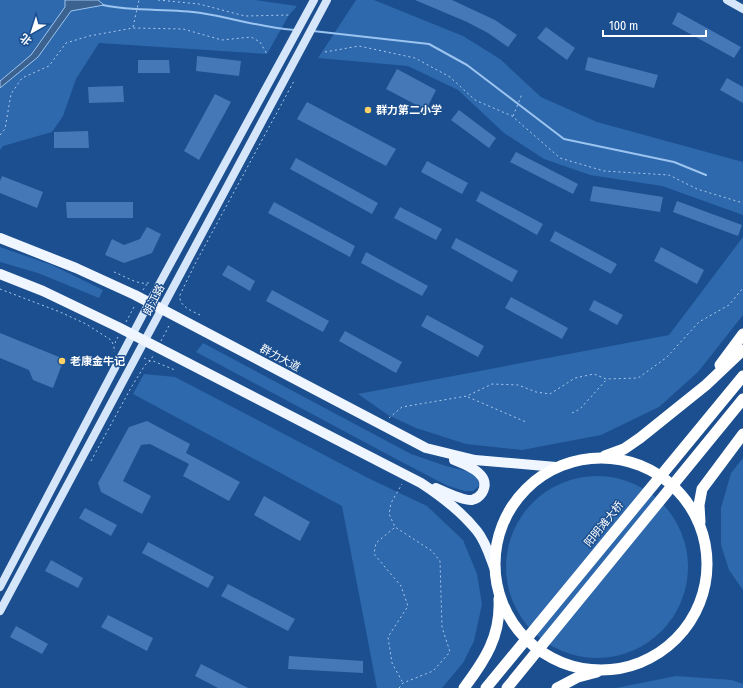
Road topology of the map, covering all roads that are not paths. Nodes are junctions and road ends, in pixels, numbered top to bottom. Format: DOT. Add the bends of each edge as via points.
graph roads {
  1 [pos="314,0"];
  2 [pos="727,0"];
  3 [pos="326,1"];
  4 [pos="743,9"];
  5 [pos="0,238"];
  6 [pos="0,274"];
  7 [pos="149,303"];
  8 [pos="161,309"];
  9 [pos="132,334"];
  10 [pos="743,334"];
  11 [pos="145,341"];
  12 [pos="743,350"];
  13 [pos="743,376"];
  14 [pos="706,385"];
  15 [pos="743,399"];
  16 [pos="743,434"];
  17 [pos="426,448"];
  18 [pos="602,458"];
  19 [pos="556,467"];
  20 [pos="421,483"];
  21 [pos="700,528"];
  22 [pos="495,570"];
  23 [pos="0,587"];
  24 [pos="498,591"];
  25 [pos="0,611"];
  26 [pos="603,670"];
  27 [pos="463,688"];
  28 [pos="486,688"];
  29 [pos="507,688"];
  30 [pos="557,688"];
  1 -- 7 [label="main road, 朗江路"];
  2 -- 4 [label="main road"];
  3 -- 8 [label="main road, 朗江路"];
  5 -- 7 [label="main road, 群力大道" via="76,268"];
  6 -- 9 [label="main road" via="43,291"];
  7 -- 8 [label="main road, 群力大道"];
  7 -- 9 [label="main road, 朗江路"];
  8 -- 11 [label="main road, 朗江路"];
  8 -- 17 [label="main road, 群力大道"];
  9 -- 11 [label="main road"];
  9 -- 23 [label="main road, 朗江路"];
  10 -- 14 [label="highway"];
  11 -- 20 [label="main road"];
  11 -- 25 [label="main road, 朗江路"];
  12 -- 14 [label="highway"];
  13 -- 28 [label="highway, 阳明滩大桥"];
  14 -- 18 [label="highway" via="640,438 624,449"];
  15 -- 29 [label="highway"];
  16 -- 21 [label="highway" via="702,489 699,505"];
  17 -- 19 [label="main road, 群力大道" via="475,460"];
  17 -- 20 [label="main road" via="478,472 483,479 484,488 480,496 470,500"];
  18 -- 19 [label="highway" via="578,460"];
  18 -- 21 [label="highway" via="638,464 654,472 682,496 693,511"];
  19 -- 22 [label="highway" via="526,488 505,517 496,546"];
  20 -- 22 [label="main road" via="446,501 477,531"];
  21 -- 26 [label="highway" via="706,551 705,583 686,628 671,643 649,658 634,665"];
  22 -- 24 [label="highway"];
  24 -- 26 [label="highway" via="513,623 537,648 568,665"];
  24 -- 27 [label="highway" via="500,611 496,631 488,653"];
  26 -- 30 [label="highway"];
}
